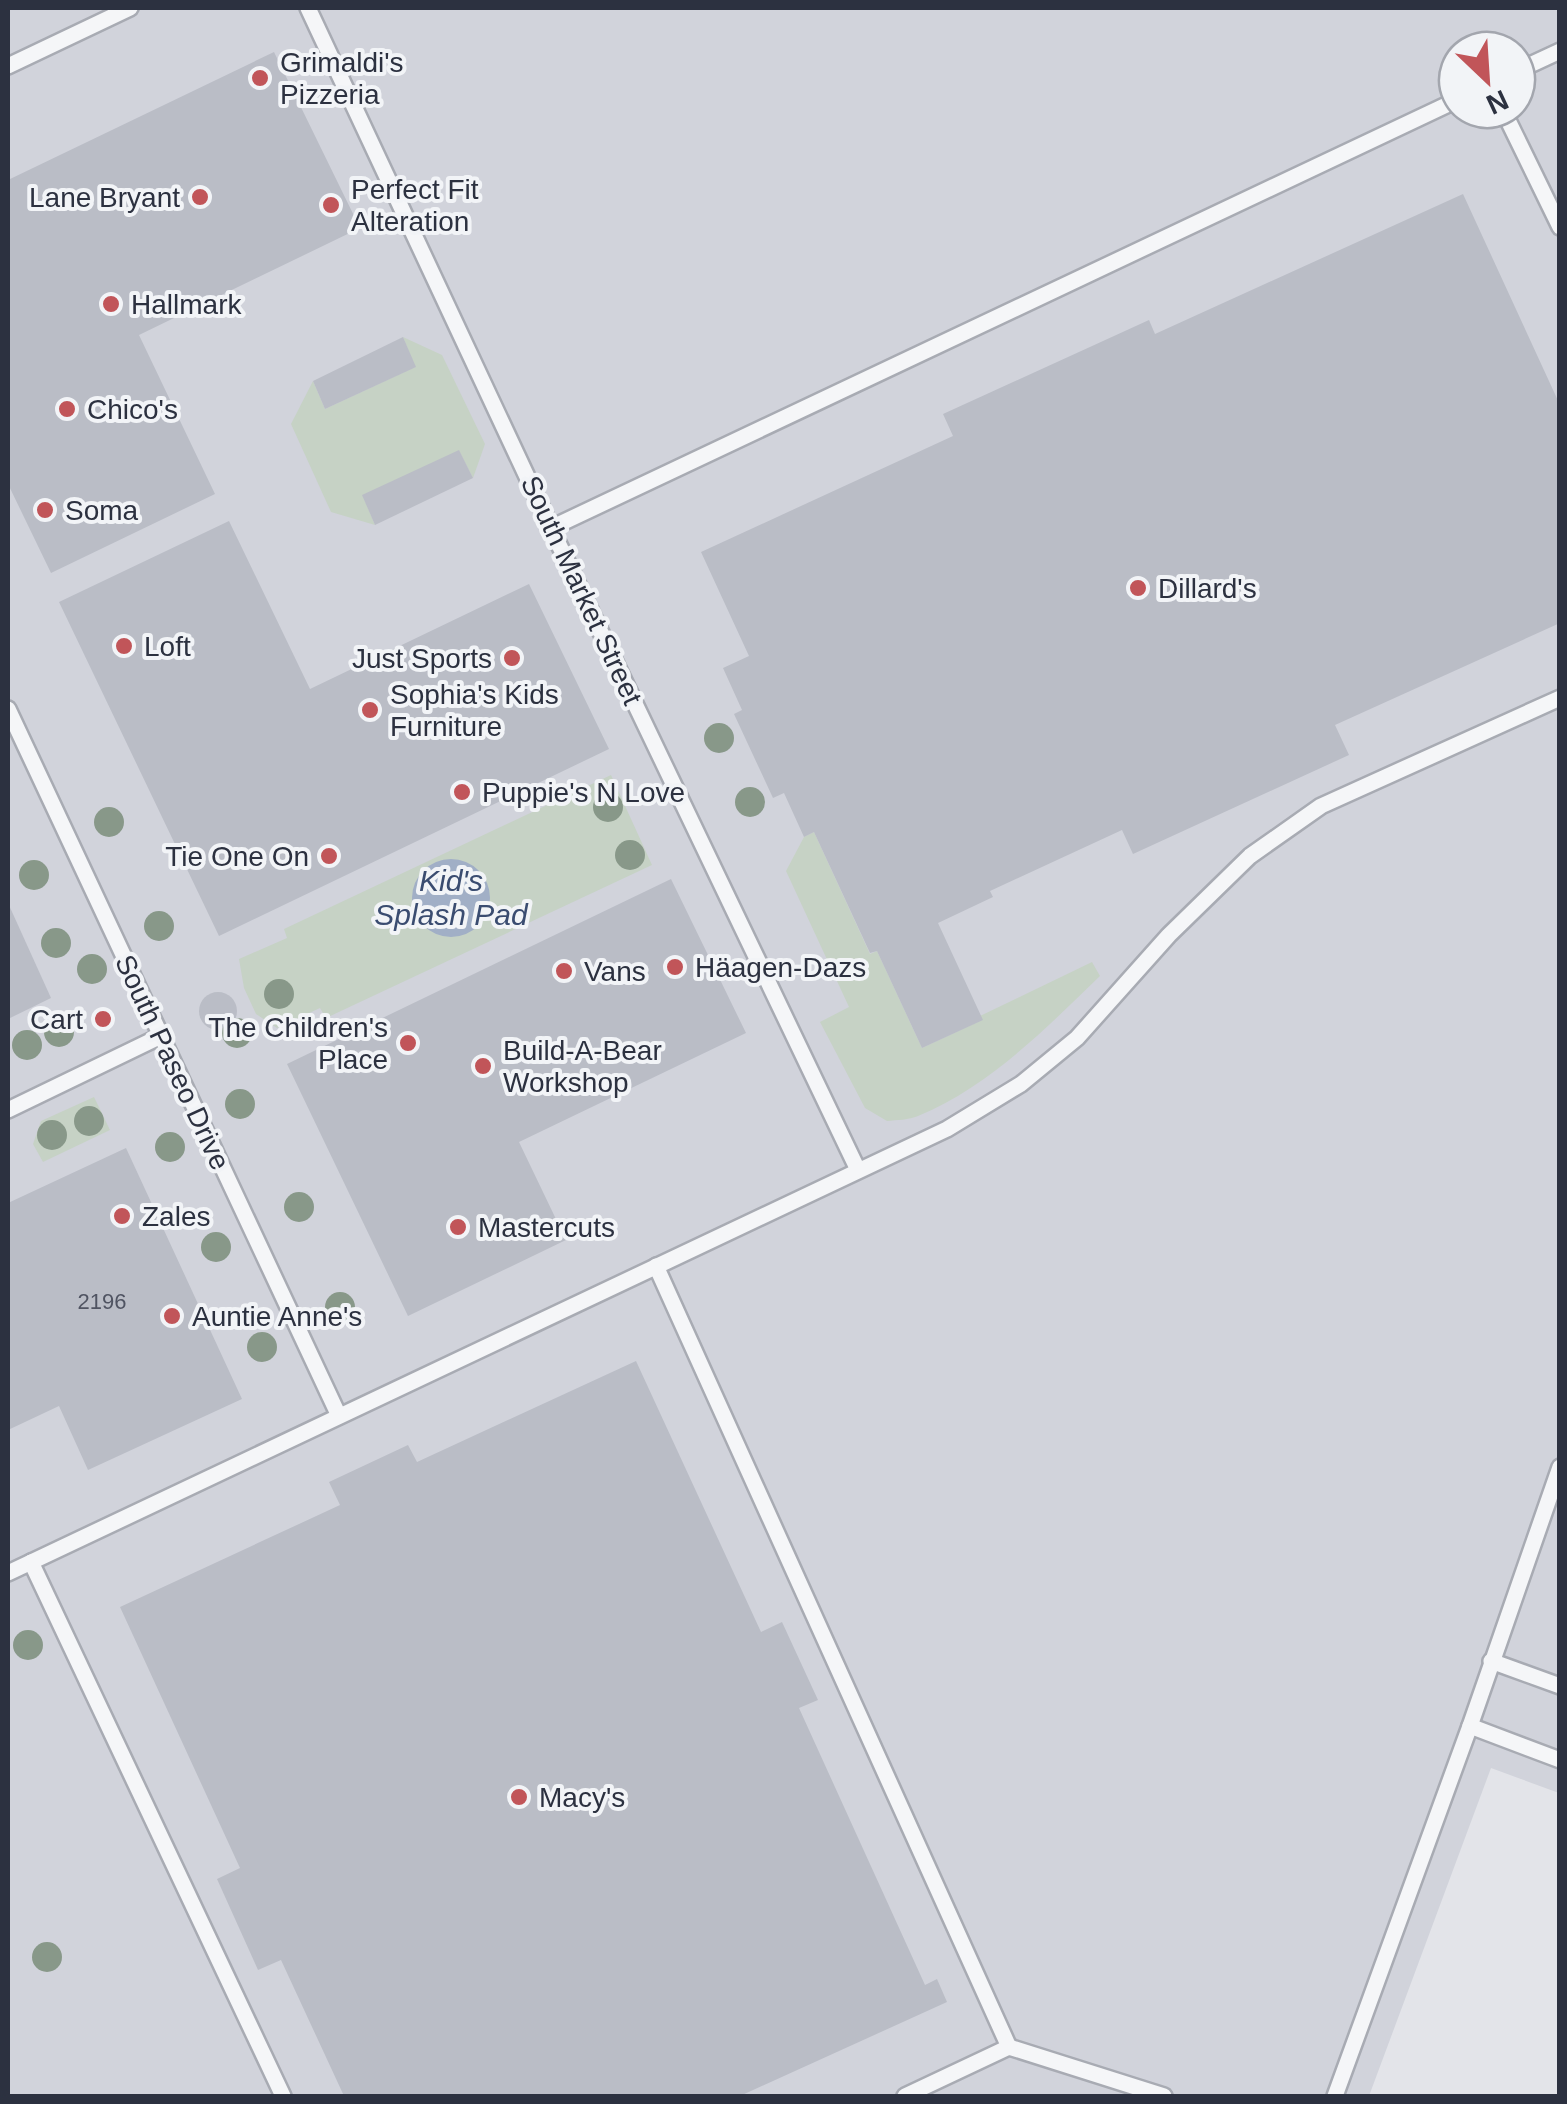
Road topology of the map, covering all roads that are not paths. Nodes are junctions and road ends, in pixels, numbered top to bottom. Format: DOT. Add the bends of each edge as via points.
graph roads {
  1 [pos="130,8"];
  2 [pos="308,8"];
  3 [pos="1560,51"];
  4 [pos="1537,62"];
  5 [pos="8,66"];
  6 [pos="1437,109"];
  7 [pos="1513,130"];
  8 [pos="1560,227"];
  9 [pos="552,528"];
  10 [pos="1560,698"];
  11 [pos="8,708"];
  12 [pos="161,1036"];
  13 [pos="8,1110"];
  14 [pos="858,1170"];
  15 [pos="656,1266"];
  16 [pos="340,1416"];
  17 [pos="1560,1467"];
  18 [pos="31,1562"];
  19 [pos="8,1573"];
  20 [pos="1491,1661"];
  21 [pos="1560,1686"];
  22 [pos="1470,1726"];
  23 [pos="1560,1760"];
  24 [pos="1009,2047"];
  25 [pos="282,2096"];
  26 [pos="905,2096"];
  27 [pos="1164,2096"];
  28 [pos="1336,2096"];
  1 -- 5 [label="lane"];
  2 -- 9 [label="lane, South Market Street"];
  3 -- 4 [label="lane"];
  6 -- 9 [label="lane"];
  7 -- 8 [label="lane"];
  9 -- 14 [label="lane, South Market Street"];
  10 -- 14 [label="lane" via="1322,806 1250,856 1077,1038 1021,1084"];
  11 -- 12 [label="lane, South Paseo Drive"];
  12 -- 13 [label="lane"];
  12 -- 16 [label="lane, South Paseo Drive"];
  14 -- 15 [label="lane"];
  15 -- 16 [label="lane"];
  15 -- 24 [label="lane"];
  16 -- 18 [label="lane"];
  17 -- 20 [label="lane"];
  18 -- 19 [label="lane"];
  18 -- 25 [label="lane"];
  20 -- 21 [label="lane"];
  20 -- 22 [label="lane"];
  22 -- 23 [label="lane"];
  22 -- 28 [label="lane"];
  24 -- 26 [label="lane"];
  24 -- 27 [label="lane"];
}
